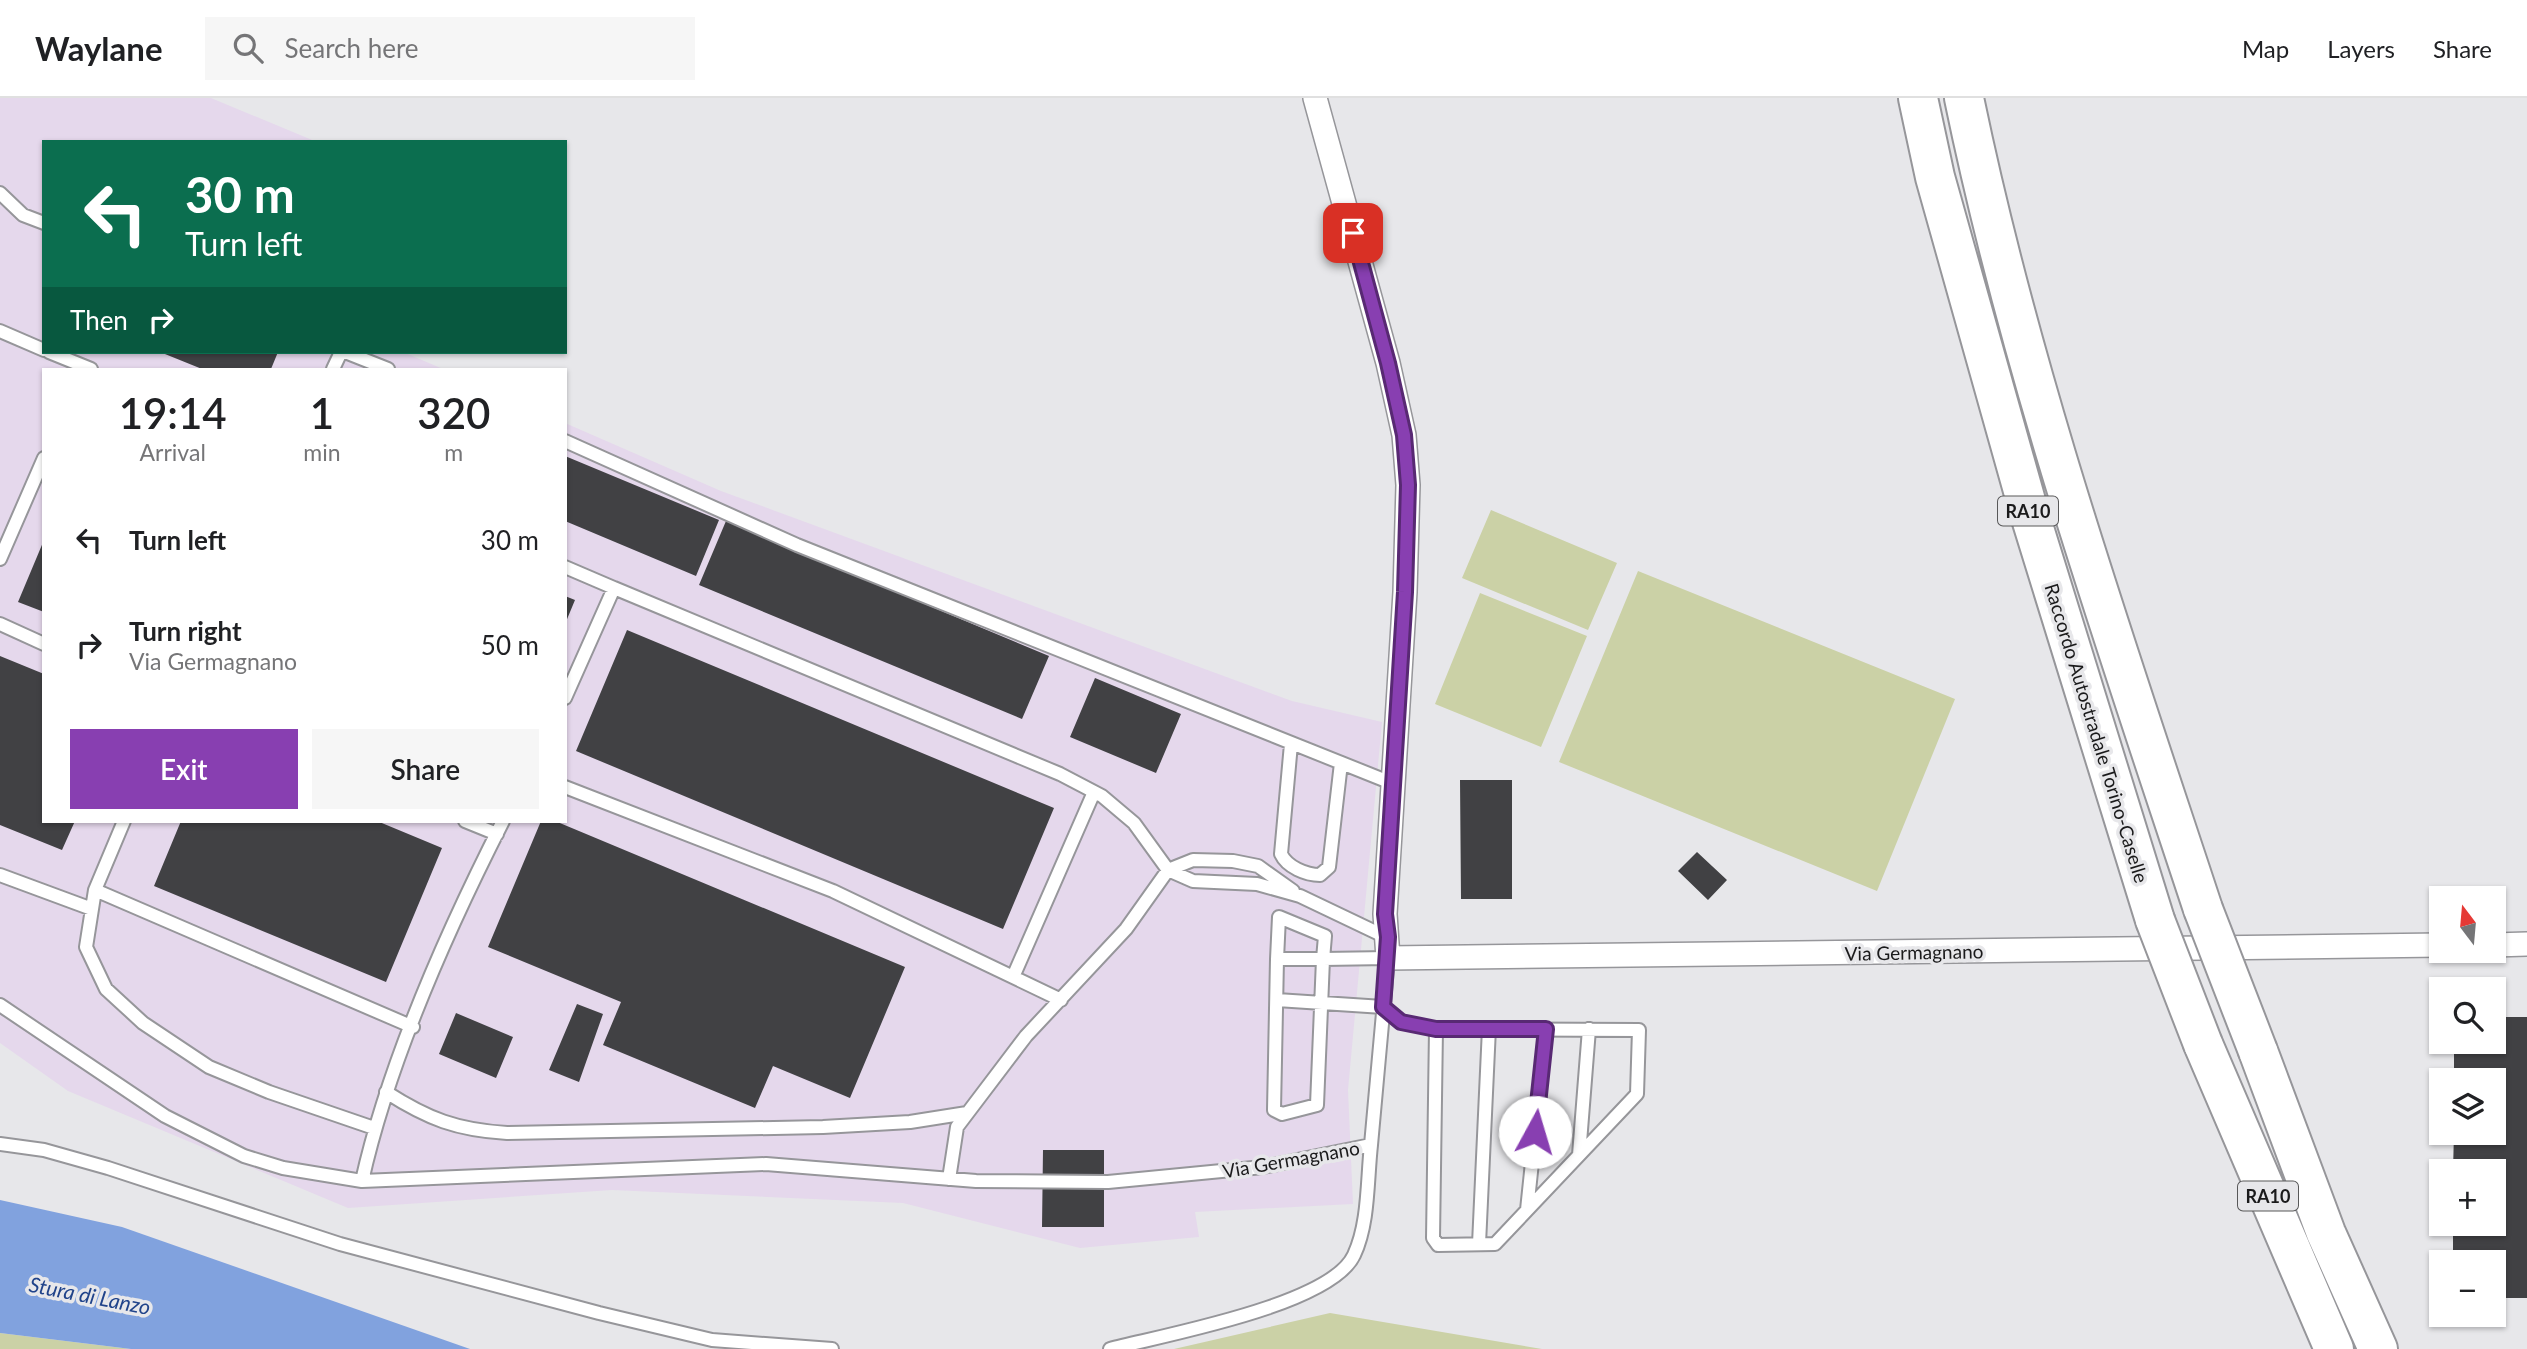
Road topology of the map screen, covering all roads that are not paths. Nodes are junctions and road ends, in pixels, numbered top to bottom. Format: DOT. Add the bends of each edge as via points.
graph roads {
  1 [pos="1315,98"];
  2 [pos="1918,98"];
  3 [pos="1964,98"];
  4 [pos="0,193"];
  5 [pos="42,222"];
  6 [pos="0,331"];
  7 [pos="42,348"];
  8 [pos="54,354"];
  9 [pos="348,354"];
  10 [pos="86,368"];
  11 [pos="385,368"];
  12 [pos="567,442"];
  13 [pos="42,463"];
  14 [pos="0,559"];
  15 [pos="567,568"];
  16 [pos="614,588"];
  17 [pos="0,624"];
  18 [pos="42,643"];
  19 [pos="567,694"];
  20 [pos="1291,744"];
  21 [pos="1341,763"];
  22 [pos="1394,784"];
  23 [pos="567,788"];
  24 [pos="1094,792"];
  25 [pos="123,823"];
  26 [pos="470,823"];
  27 [pos="502,823"];
  28 [pos="496,834"];
  29 [pos="1168,870"];
  30 [pos="0,875"];
  31 [pos="95,890"];
  32 [pos="1300,896"];
  33 [pos="92,909"];
  34 [pos="2527,944"];
  35 [pos="2429,945"];
  36 [pos="2506,945"];
  37 [pos="1388,948"];
  38 [pos="1278,959"];
  39 [pos="1323,959"];
  40 [pos="1013,977"];
  41 [pos="1061,1000"];
  42 [pos="1277,1000"];
  43 [pos="1321,1002"];
  44 [pos="0,1005"];
  45 [pos="1383,1007"];
  46 [pos="412,1027"];
  47 [pos="1489,1028"];
  48 [pos="1436,1029"];
  49 [pos="1546,1029"];
  50 [pos="1589,1029"];
  51 [pos="387,1092"];
  52 [pos="967,1113"];
  53 [pos="374,1128"];
  54 [pos="0,1144"];
  55 [pos="1371,1145"];
  56 [pos="1579,1155"];
  57 [pos="950,1179"];
  58 [pos="362,1181"];
  59 [pos="1527,1210"];
  60 [pos="1479,1244"];
  61 [pos="832,1349"];
  62 [pos="1110,1349"];
  63 [pos="2334,1349"];
  64 [pos="2378,1349"];
  1 -- 22 [label="street, Via Germagnano" via="1404,435 1408,512"];
  2 -- 63 [label="highway, Raccordo Autostradale Torino-Caselle / RA10, bridge" via="1935,177 2029,512 2155,919 2203,1044"];
  3 -- 64 [label="highway, RA10, bridge" via="1980,176 2077,526 2203,909 2326,1233"];
  4 -- 5 [label="lane" via="23,215"];
  6 -- 7 [label="lane"];
  8 -- 10 [label="lane"];
  9 -- 11 [label="lane"];
  12 -- 20 [label="lane" via="797,545"];
  13 -- 14 [label="lane"];
  15 -- 16 [label="lane"];
  16 -- 19 [label="lane"];
  16 -- 24 [label="lane"];
  17 -- 18 [label="lane"];
  20 -- 21 [label="lane"];
  20 -- 21 [label="lane" via="1281,854 1288,863 1313,875 1329,867"];
  21 -- 22 [label="lane"];
  22 -- 37 [label="street, Via Germagnano" via="1385,914"];
  23 -- 40 [label="lane" via="832,891"];
  24 -- 29 [label="lane" via="1134,823"];
  24 -- 40 [label="lane"];
  25 -- 31 [label="lane"];
  26 -- 28 [label="lane"];
  27 -- 28 [label="lane"];
  28 -- 46 [label="lane" via="462,902"];
  29 -- 32 [label="lane" via="1194,881 1257,884"];
  29 -- 32 [label="lane" via="1193,860 1245,863 1258,866"];
  29 -- 41 [label="lane" via="1126,929"];
  30 -- 33 [label="lane"];
  31 -- 33 [label="lane"];
  31 -- 46 [label="lane"];
  32 -- 37 [label="lane"];
  33 -- 53 [label="lane" via="86,947 106,989 143,1023 209,1067 269,1093"];
  34 -- 36 [label="street"];
  35 -- 37 [label="street, Via Germagnano"];
  37 -- 39 [label="lane"];
  37 -- 45 [label="lane, Via Germagnano"];
  38 -- 39 [label="lane"];
  38 -- 39 [label="lane" via="1279,917 1325,936"];
  38 -- 42 [label="lane"];
  39 -- 43 [label="lane"];
  40 -- 41 [label="lane"];
  41 -- 52 [label="lane" via="1026,1036"];
  42 -- 43 [label="lane"];
  42 -- 43 [label="lane" via="1274,1110 1282,1114 1317,1105"];
  43 -- 45 [label="lane"];
  44 -- 58 [label="lane, Via Germagnano" via="165,1116 244,1156 283,1168"];
  45 -- 48 [label="lane" via="1401,1022"];
  45 -- 55 [label="lane, Via Germagnano"];
  46 -- 51 [label="lane"];
  47 -- 48 [label="lane"];
  47 -- 49 [label="lane"];
  47 -- 60 [label="lane"];
  48 -- 60 [label="lane" via="1433,1238 1438,1245"];
  49 -- 50 [label="lane"];
  49 -- 59 [label="lane"];
  50 -- 56 [label="lane"];
  50 -- 56 [label="lane" via="1639,1030 1637,1094"];
  51 -- 52 [label="lane" via="424,1116 469,1130 507,1133 823,1127"];
  51 -- 53 [label="lane"];
  52 -- 57 [label="lane" via="954,1137"];
  53 -- 58 [label="lane"];
  54 -- 61 [label="lane" via="44,1150 108,1168 340,1244 599,1313 712,1340"];
  55 -- 57 [label="lane, Via Germagnano" via="1263,1167 1108,1182"];
  55 -- 62 [label="lane" via="1364,1217 1353,1257 1326,1285 1293,1300"];
  56 -- 59 [label="lane"];
  57 -- 58 [label="lane, Via Germagnano" via="766,1164"];
  59 -- 60 [label="lane" via="1495,1244"];
}
